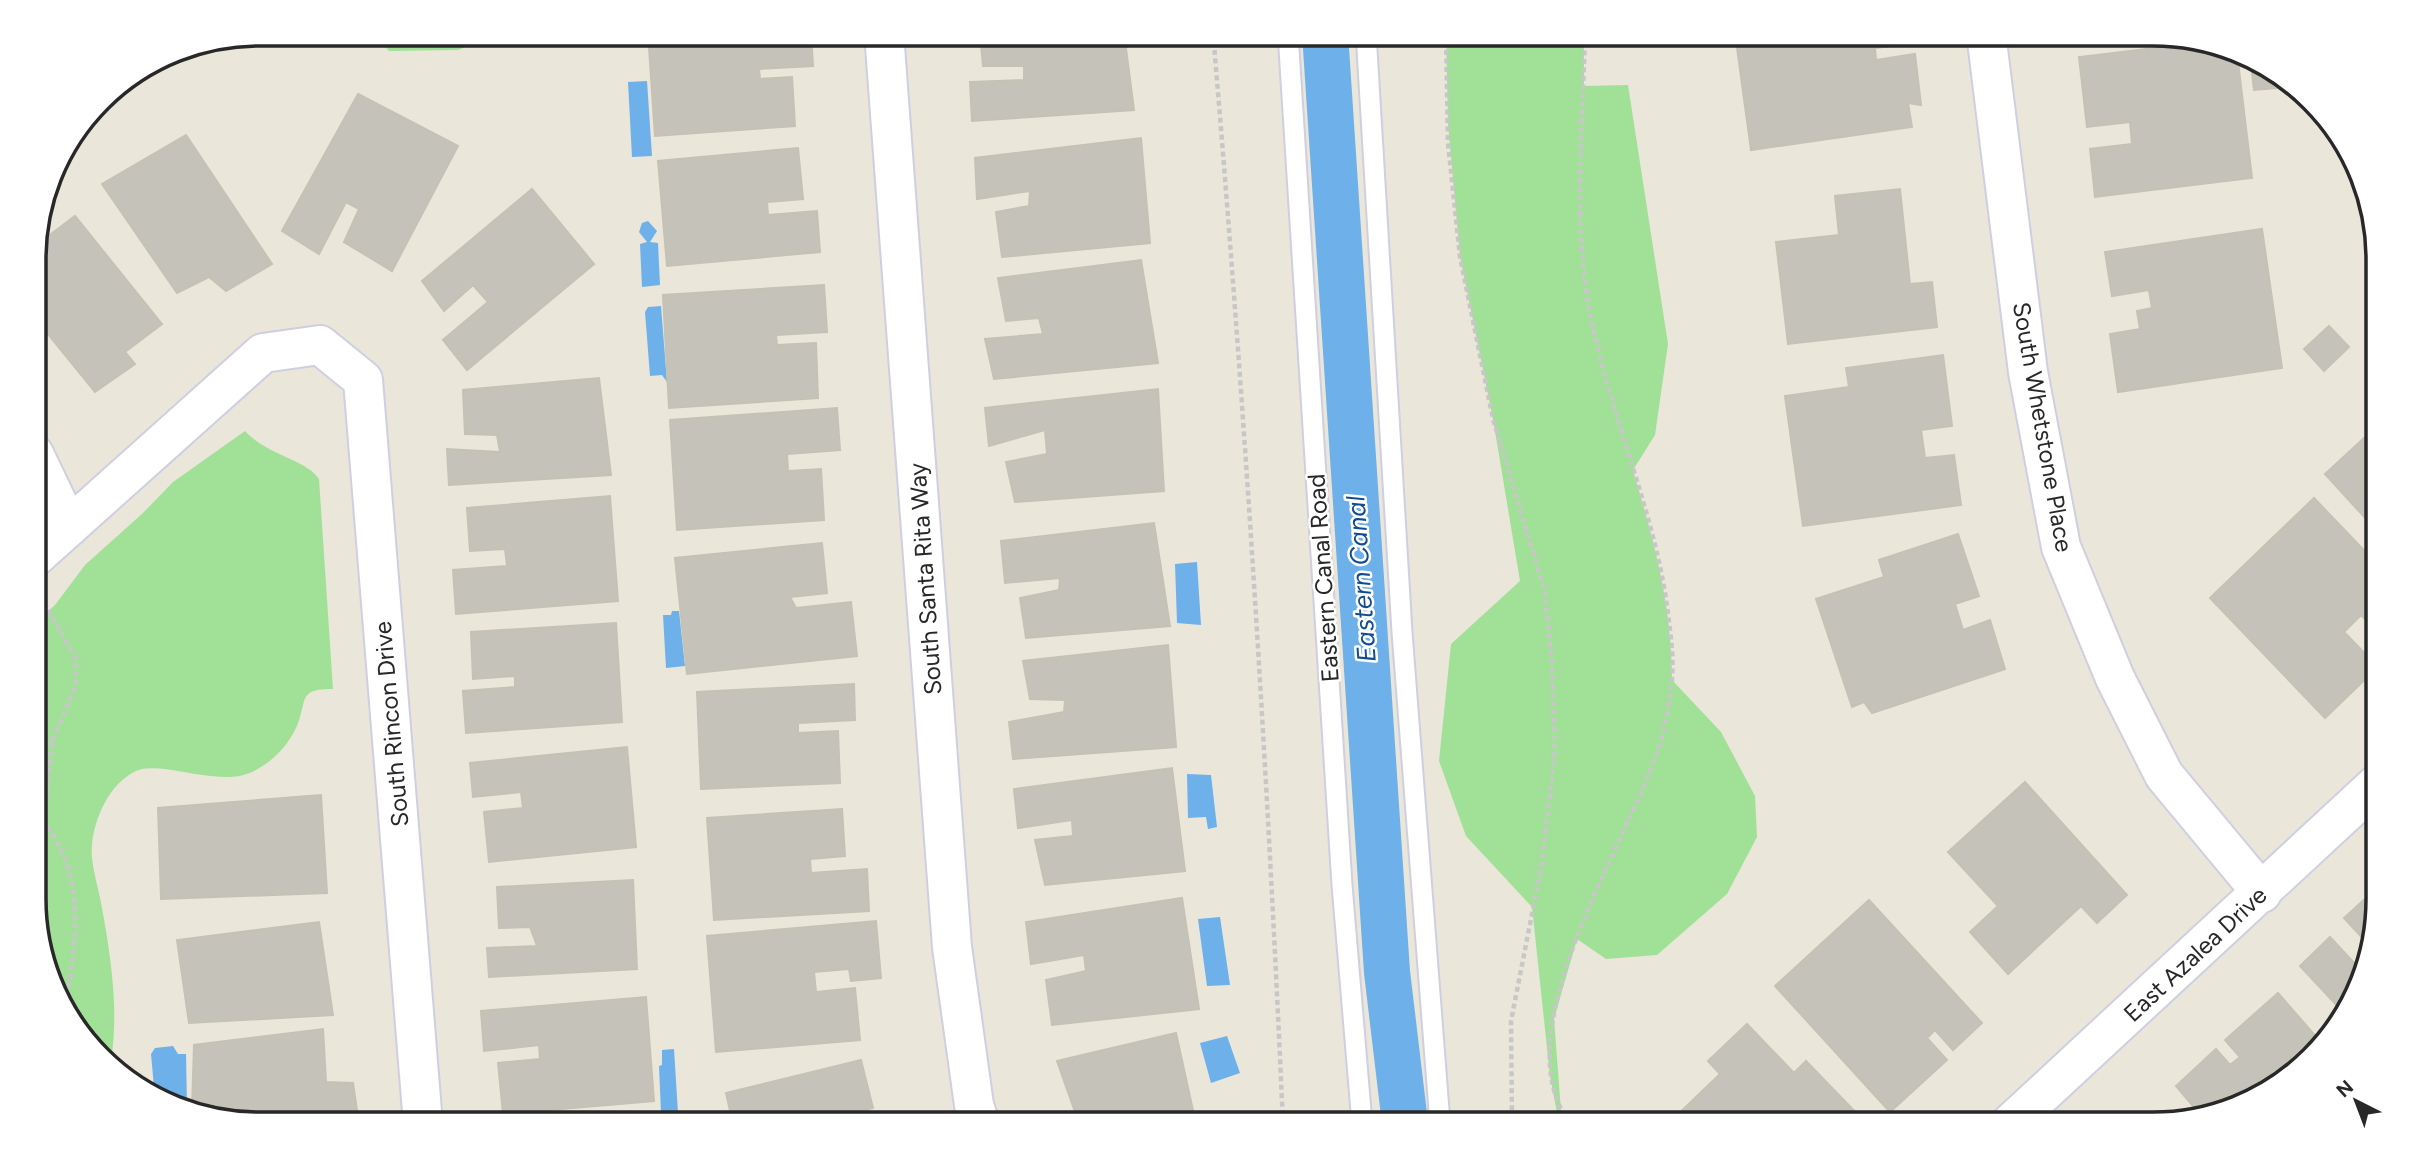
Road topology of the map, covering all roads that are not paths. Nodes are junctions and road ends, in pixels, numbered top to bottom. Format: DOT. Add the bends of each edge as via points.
graph roads {
  1 [pos="885,46"];
  2 [pos="1289,46"];
  3 [pos="1367,46"];
  4 [pos="1988,46"];
  5 [pos="46,479"];
  6 [pos="46,515"];
  7 [pos="69,527"];
  8 [pos="46,547"];
  9 [pos="2366,794"];
  10 [pos="2262,893"];
  11 [pos="1361,1111"];
  12 [pos="1439,1111"];
  13 [pos="2024,1111"];
  14 [pos="423,1112"];
  15 [pos="976,1112"];
  1 -- 15 [label="street, South Santa Rita Way" via="952,947"];
  2 -- 11 [label="lane, Eastern Canal Road" via="1342,885"];
  3 -- 12 [label="lane" via="1403,646"];
  4 -- 10 [label="street, South Whetstone Place" via="2028,372 2061,547 2115,678 2164,775"];
  5 -- 7 [label="street"];
  6 -- 7 [label="street"];
  7 -- 8 [label="street"];
  7 -- 14 [label="street, South Rincon Drive" via="263,353 320,345 362,380"];
  9 -- 10 [label="street, East Azalea Drive"];
  10 -- 13 [label="street, East Azalea Drive"];
}
